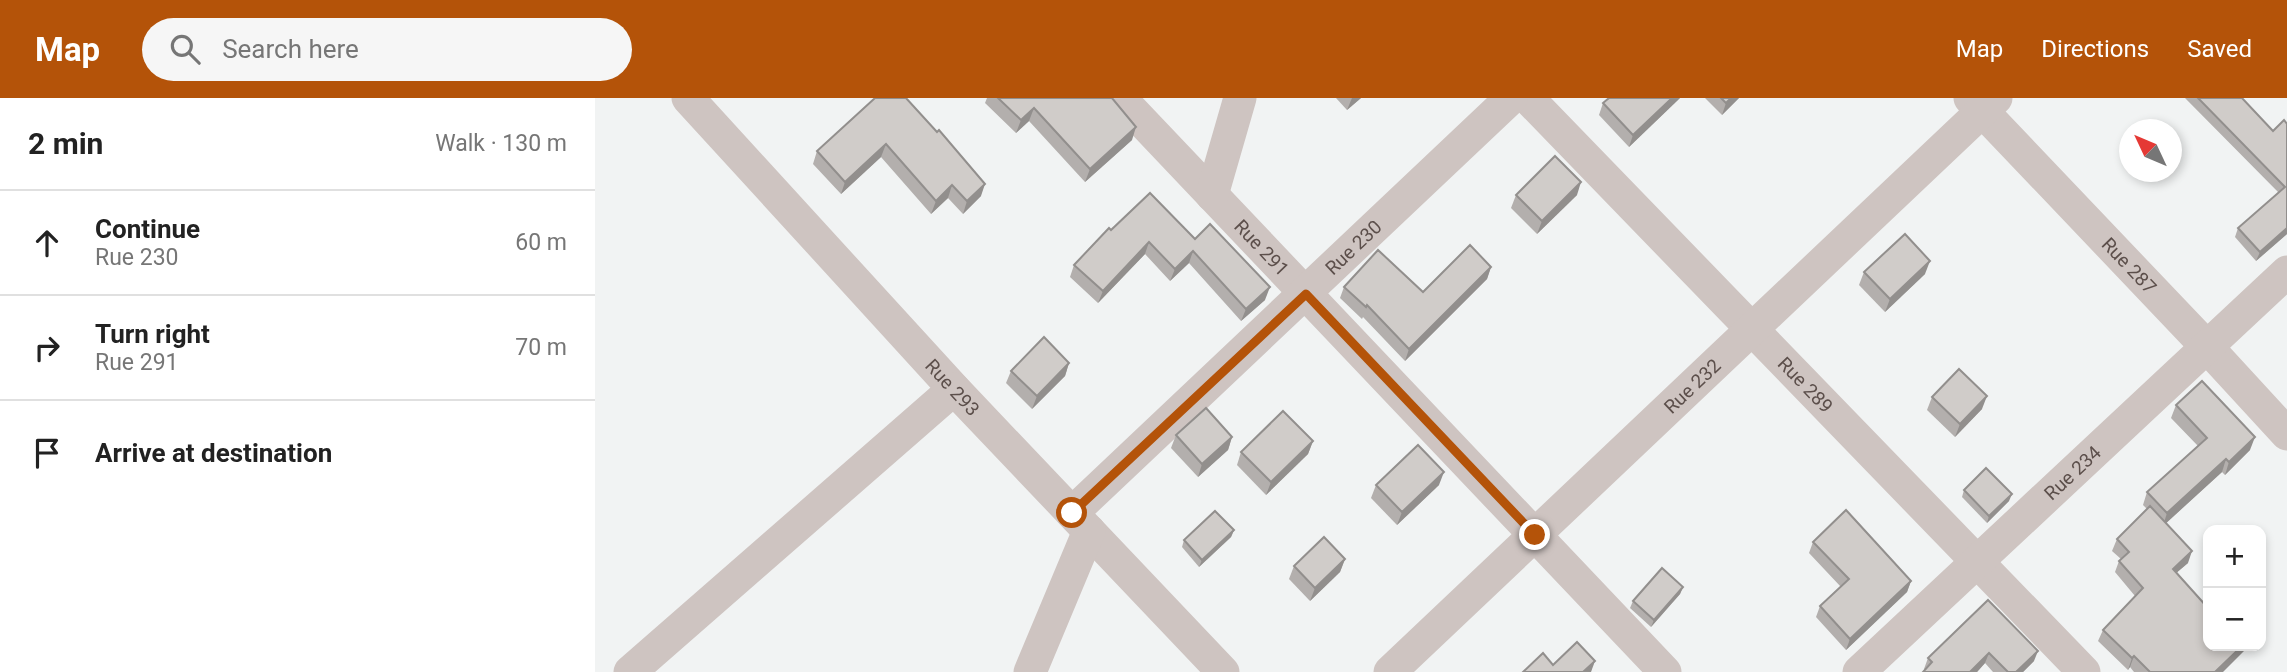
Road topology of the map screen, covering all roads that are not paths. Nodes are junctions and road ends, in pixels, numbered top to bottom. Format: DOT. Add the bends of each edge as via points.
graph roads {
  1 [pos="688,98"];
  2 [pos="1121,98"];
  3 [pos="1240,98"];
  4 [pos="1511,98"];
  5 [pos="1528,98"];
  6 [pos="1983,102"];
  7 [pos="1212,195"];
  8 [pos="2287,272"];
  9 [pos="1306,294"];
  10 [pos="1752,330"];
  11 [pos="2207,347"];
  12 [pos="954,389"];
  13 [pos="2287,434"];
  14 [pos="1081,522"];
  15 [pos="1535,535"];
  16 [pos="1977,562"];
  17 [pos="629,672"];
  18 [pos="1030,672"];
  19 [pos="1223,672"];
  20 [pos="1390,672"];
  21 [pos="1665,672"];
  22 [pos="1859,672"];
  23 [pos="2084,672"];
  1 -- 12 [label="street, Rue 293"];
  2 -- 7 [label="street, Rue 291"];
  3 -- 7 [label="street"];
  4 -- 9 [label="street, Rue 230"];
  5 -- 10 [label="street, Rue 289"];
  6 -- 10 [label="street, Rue 232"];
  6 -- 11 [label="street, Rue 287"];
  7 -- 9 [label="street, Rue 291"];
  8 -- 11 [label="street, Rue 234"];
  9 -- 14 [label="street, Rue 230"];
  9 -- 15 [label="street, Rue 291"];
  10 -- 15 [label="street, Rue 232"];
  10 -- 16 [label="street, Rue 289"];
  11 -- 13 [label="street, Rue 287"];
  11 -- 16 [label="street, Rue 234"];
  12 -- 14 [label="street, Rue 293"];
  12 -- 17 [label="street"];
  14 -- 18 [label="street"];
  14 -- 19 [label="street, Rue 293"];
  15 -- 20 [label="street, Rue 232"];
  15 -- 21 [label="street, Rue 291"];
  16 -- 22 [label="street, Rue 234"];
  16 -- 23 [label="street, Rue 289"];
}
